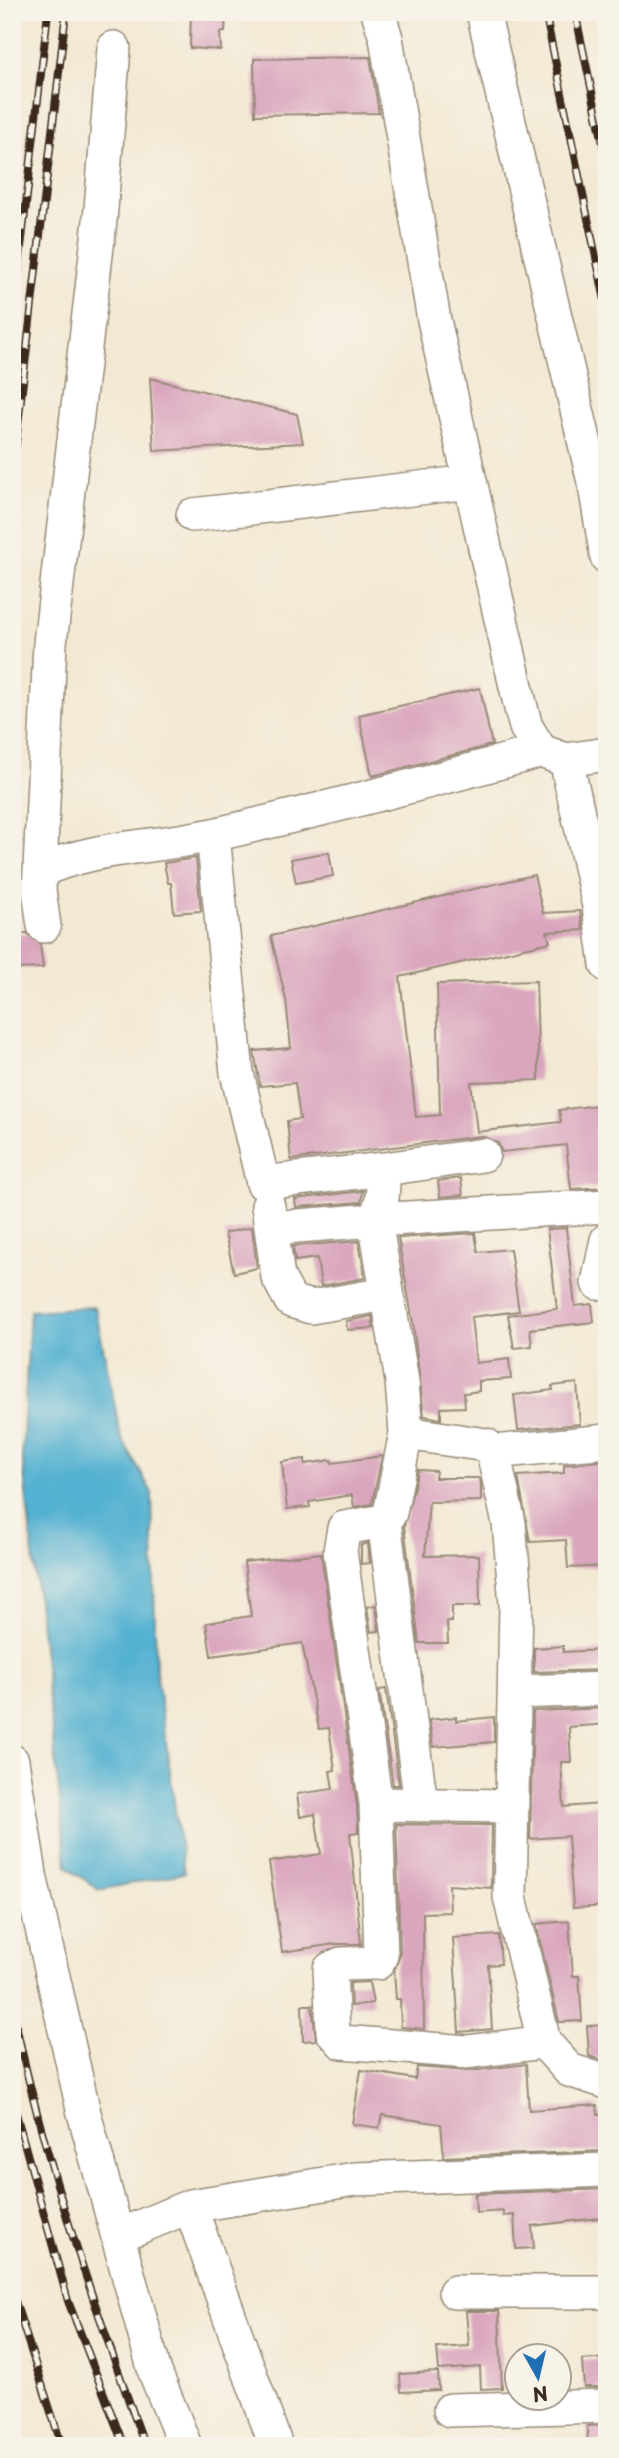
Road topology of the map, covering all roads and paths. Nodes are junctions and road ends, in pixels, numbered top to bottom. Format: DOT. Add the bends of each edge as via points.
graph roads {
  1 [pos="378,12"];
  2 [pos="484,12"];
  3 [pos="114,48"];
  4 [pos="470,482"];
  5 [pos="193,515"];
  6 [pos="607,557"];
  7 [pos="607,754"];
  8 [pos="553,756"];
  9 [pos="213,835"];
  10 [pos="31,884"];
  11 [pos="44,926"];
  12 [pos="607,965"];
  13 [pos="483,1155"];
  14 [pos="384,1168"];
  15 [pos="263,1183"];
  16 [pos="607,1206"];
  17 [pos="375,1220"];
  18 [pos="272,1228"];
  19 [pos="607,1240"];
  20 [pos="598,1283"];
  21 [pos="386,1294"];
  22 [pos="406,1433"];
  23 [pos="607,1441"];
  24 [pos="493,1452"];
  25 [pos="384,1521"];
  26 [pos="607,1689"];
  27 [pos="516,1692"];
  28 [pos="12,1760"];
  29 [pos="376,1804"];
  30 [pos="421,1805"];
  31 [pos="510,1806"];
  32 [pos="544,2042"];
  33 [pos="607,2082"];
  34 [pos="607,2170"];
  35 [pos="190,2206"];
  36 [pos="118,2236"];
  37 [pos="455,2292"];
  38 [pos="607,2292"];
  39 [pos="607,2406"];
  40 [pos="450,2410"];
  41 [pos="185,2446"];
  42 [pos="276,2446"];
  1 -- 4 [label="street" via="434,320"];
  2 -- 6 [label="street" via="595,486"];
  3 -- 10 [label="street" via="100,220 50,643"];
  4 -- 5 [label="street"];
  4 -- 8 [label="street" via="526,727"];
  7 -- 8 [label="street"];
  8 -- 9 [label="street"];
  8 -- 12 [label="street" via="599,905"];
  9 -- 10 [label="street" via="68,858"];
  9 -- 15 [label="street" via="237,1073"];
  10 -- 11 [label="street"];
  13 -- 14 [label="street"];
  14 -- 15 [label="street"];
  14 -- 17 [label="street"];
  15 -- 18 [label="street"];
  16 -- 17 [label="street"];
  17 -- 18 [label="street"];
  17 -- 21 [label="street"];
  18 -- 21 [label="street" via="278,1277 291,1301 312,1307"];
  19 -- 20 [label="street"];
  21 -- 22 [label="street"];
  22 -- 24 [label="street" via="486,1445"];
  22 -- 25 [label="street" via="390,1513"];
  23 -- 24 [label="street"];
  24 -- 27 [label="street" via="510,1536"];
  25 -- 29 [label="street" via="344,1528 340,1551"];
  25 -- 30 [label="street"];
  26 -- 27 [label="street"];
  27 -- 31 [label="street"];
  28 -- 36 [label="street" via="34,1893 84,2113"];
  29 -- 30 [label="street"];
  29 -- 32 [label="street" via="381,1956 377,1964 341,1964 330,1969 334,2032 342,2042 467,2052"];
  30 -- 31 [label="street"];
  31 -- 32 [label="street" via="510,1897"];
  32 -- 33 [label="street" via="569,2070"];
  34 -- 35 [label="street" via="355,2179"];
  35 -- 36 [label="street"];
  35 -- 42 [label="street"];
  36 -- 41 [label="street" via="155,2372"];
  37 -- 38 [label="street"];
  39 -- 40 [label="street"];
}
